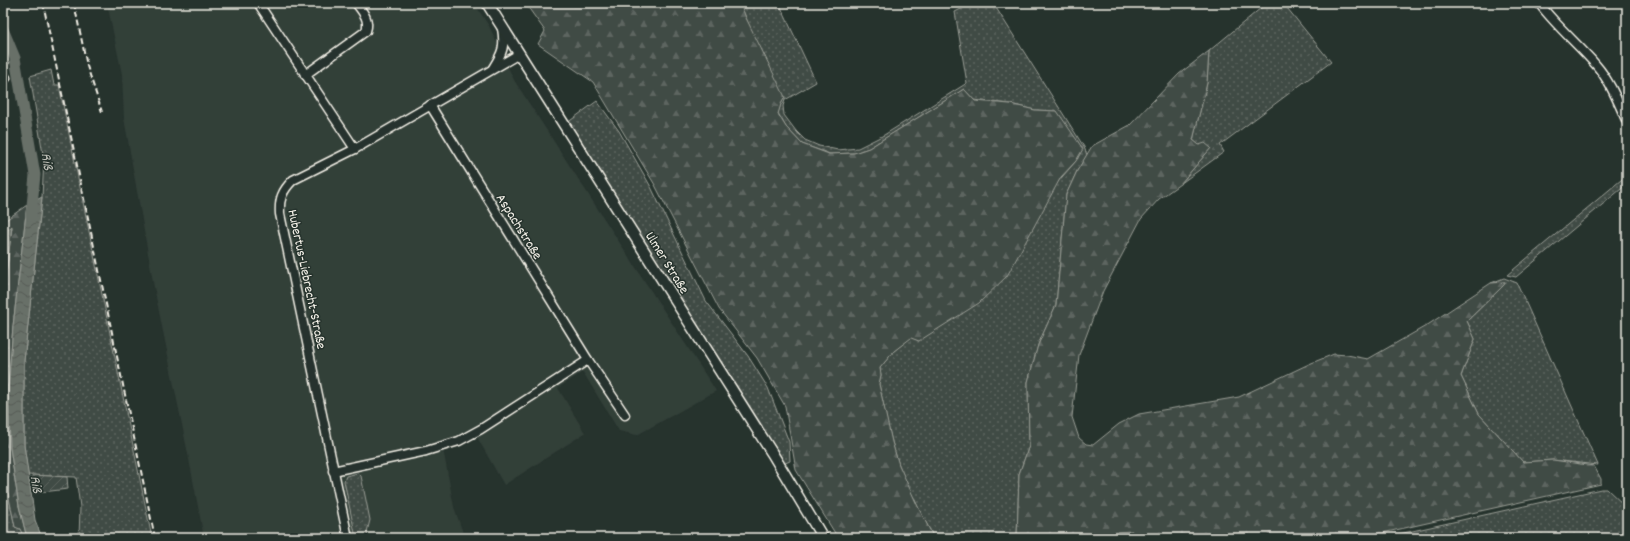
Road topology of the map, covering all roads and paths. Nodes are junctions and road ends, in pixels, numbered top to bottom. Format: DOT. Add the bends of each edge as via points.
graph roads {
  1 [pos="258,3"];
  2 [pos="356,3"];
  3 [pos="487,3"];
  4 [pos="1539,3"];
  5 [pos="501,26"];
  6 [pos="519,54"];
  7 [pos="492,70"];
  8 [pos="305,74"];
  9 [pos="430,105"];
  10 [pos="1627,122"];
  11 [pos="355,149"];
  12 [pos="588,360"];
  13 [pos="625,415"];
  14 [pos="333,471"];
  15 [pos="822,537"];
  16 [pos="348,538"];
  1 -- 8 [label="street"];
  2 -- 8 [label="street" via="367,20 366,31"];
  3 -- 5 [label="main road, Ulmer Straße"];
  4 -- 10 [label="street" via="1560,29 1597,66 1608,82"];
  5 -- 6 [label="main road, Ulmer Straße"];
  5 -- 7 [label="street" via="503,48"];
  6 -- 7 [label="street, Hubertus-Liebrecht-Straße"];
  6 -- 15 [label="main road, Ulmer Straße" via="764,440"];
  7 -- 9 [label="street, Hubertus-Liebrecht-Straße"];
  8 -- 11 [label="street"];
  9 -- 11 [label="street, Hubertus-Liebrecht-Straße"];
  9 -- 12 [label="street, Aspachstraße"];
  11 -- 14 [label="street, Hubertus-Liebrecht-Straße" via="293,180 285,188 279,203"];
  12 -- 13 [label="street, Aspachstraße"];
  12 -- 14 [label="street" via="459,441 426,451"];
  14 -- 16 [label="street, Hubertus-Liebrecht-Straße"];
}
